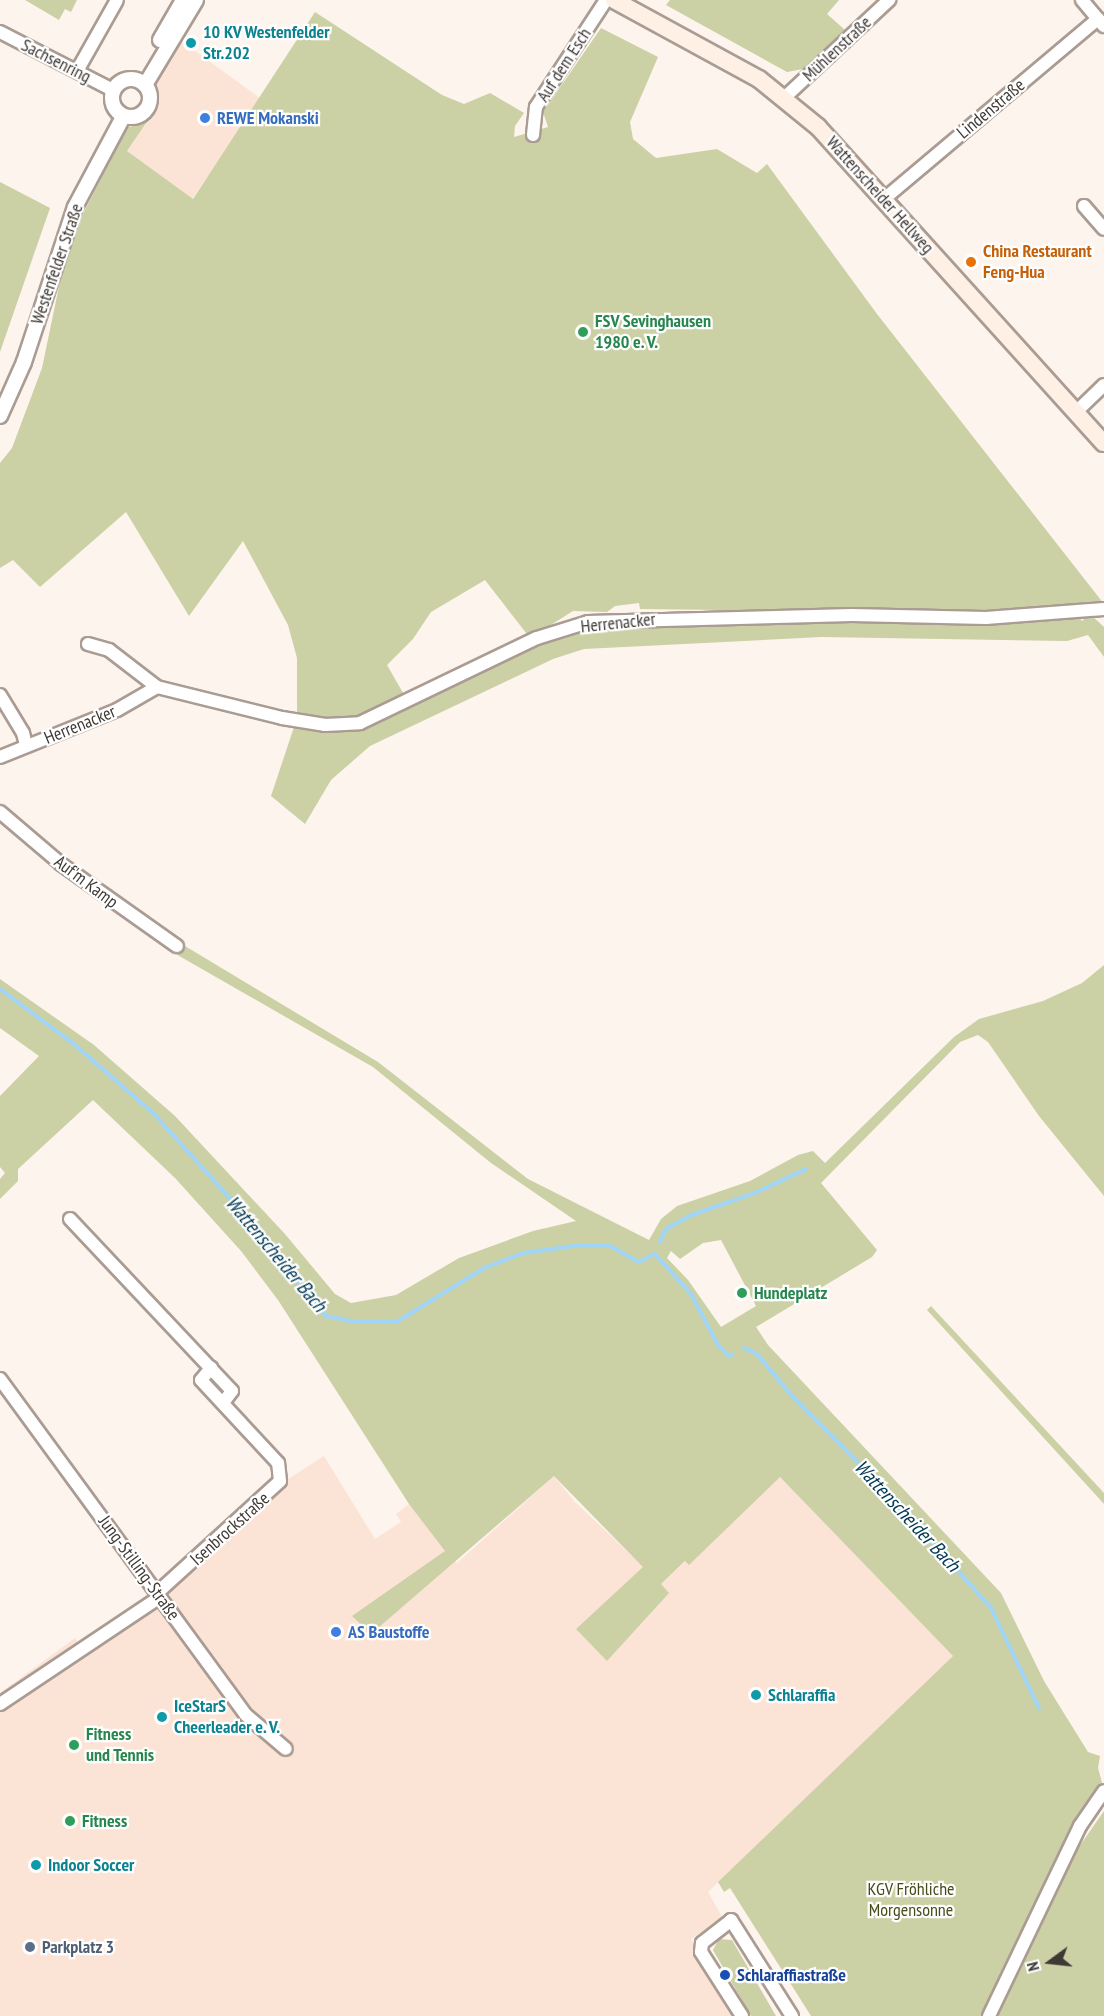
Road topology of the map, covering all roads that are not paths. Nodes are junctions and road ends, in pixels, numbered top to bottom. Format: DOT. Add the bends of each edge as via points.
graph roads {
  1 [pos="117,0"];
  2 [pos="183,0"];
  3 [pos="196,0"];
  4 [pos="606,0"];
  5 [pos="614,0"];
  6 [pos="889,0"];
  7 [pos="1082,0"];
  8 [pos="1101,23"];
  9 [pos="0,32"];
  10 [pos="77,71"];
  11 [pos="140,82"];
  12 [pos="113,90"];
  13 [pos="784,98"];
  14 [pos="123,117"];
  15 [pos="532,135"];
  16 [pos="884,199"];
  17 [pos="1084,206"];
  18 [pos="1104,229"];
  19 [pos="1104,386"];
  20 [pos="1076,412"];
  21 [pos="0,416"];
  22 [pos="1104,443"];
  23 [pos="1104,609"];
  24 [pos="88,644"];
  25 [pos="157,687"];
  26 [pos="0,695"];
  27 [pos="26,745"];
  28 [pos="0,757"];
  29 [pos="0,812"];
  30 [pos="177,946"];
  31 [pos="70,1219"];
  32 [pos="0,1379"];
  33 [pos="158,1595"];
  34 [pos="0,1704"];
  35 [pos="286,1749"];
  36 [pos="1104,1791"];
  37 [pos="742,2016"];
  38 [pos="792,2016"];
  39 [pos="989,2016"];
  1 -- 10 [label="street"];
  2 -- 11 [label="street"];
  3 -- 11 [label="street"];
  4 -- 15 [label="street, Auf dem Esch" via="536,107"];
  5 -- 13 [label="main road, Wattenscheider Hellweg" via="740,68"];
  6 -- 13 [label="street, Mühlenstraße"];
  7 -- 8 [label="street, Lindenstraße"];
  8 -- 16 [label="street, Lindenstraße"];
  9 -- 10 [label="street, Sachsenring"];
  10 -- 12 [label="street, Sachsenring"];
  11 -- 12 [label="street" via="123,80"];
  11 -- 14 [label="street" via="150,96 147,109 139,116"];
  12 -- 14 [label="street" via="112,104"];
  13 -- 16 [label="main road, Wattenscheider Hellweg" via="818,127"];
  14 -- 21 [label="street, Westenfelder Straße" via="75,207 24,362"];
  16 -- 20 [label="main road, Wattenscheider Hellweg"];
  17 -- 18 [label="street"];
  19 -- 20 [label="street"];
  20 -- 22 [label="main road, Wattenscheider Hellweg"];
  23 -- 25 [label="street, Herrenacker" via="986,618 852,615 588,622 537,638 383,714 348,724 282,718"];
  24 -- 25 [label="street, Herrenacker" via="109,650"];
  25 -- 27 [label="street, Herrenacker" via="117,710"];
  26 -- 27 [label="street" via="24,733"];
  27 -- 28 [label="street, Herrenacker"];
  29 -- 30 [label="street, Auf'm Kamp" via="61,864"];
  31 -- 33 [label="street, Isenbrockstraße" via="232,1391 223,1403 278,1463 280,1480"];
  32 -- 33 [label="street, Jung-Stilling-Straße"];
  33 -- 34 [label="street, Isenbrockstraße"];
  33 -- 35 [label="street, Jung-Stilling-Straße" via="246,1715"];
  36 -- 39 [label="street" via="1080,1826"];
  37 -- 38 [label="street" via="701,1952 702,1943 731,1920"];
}
